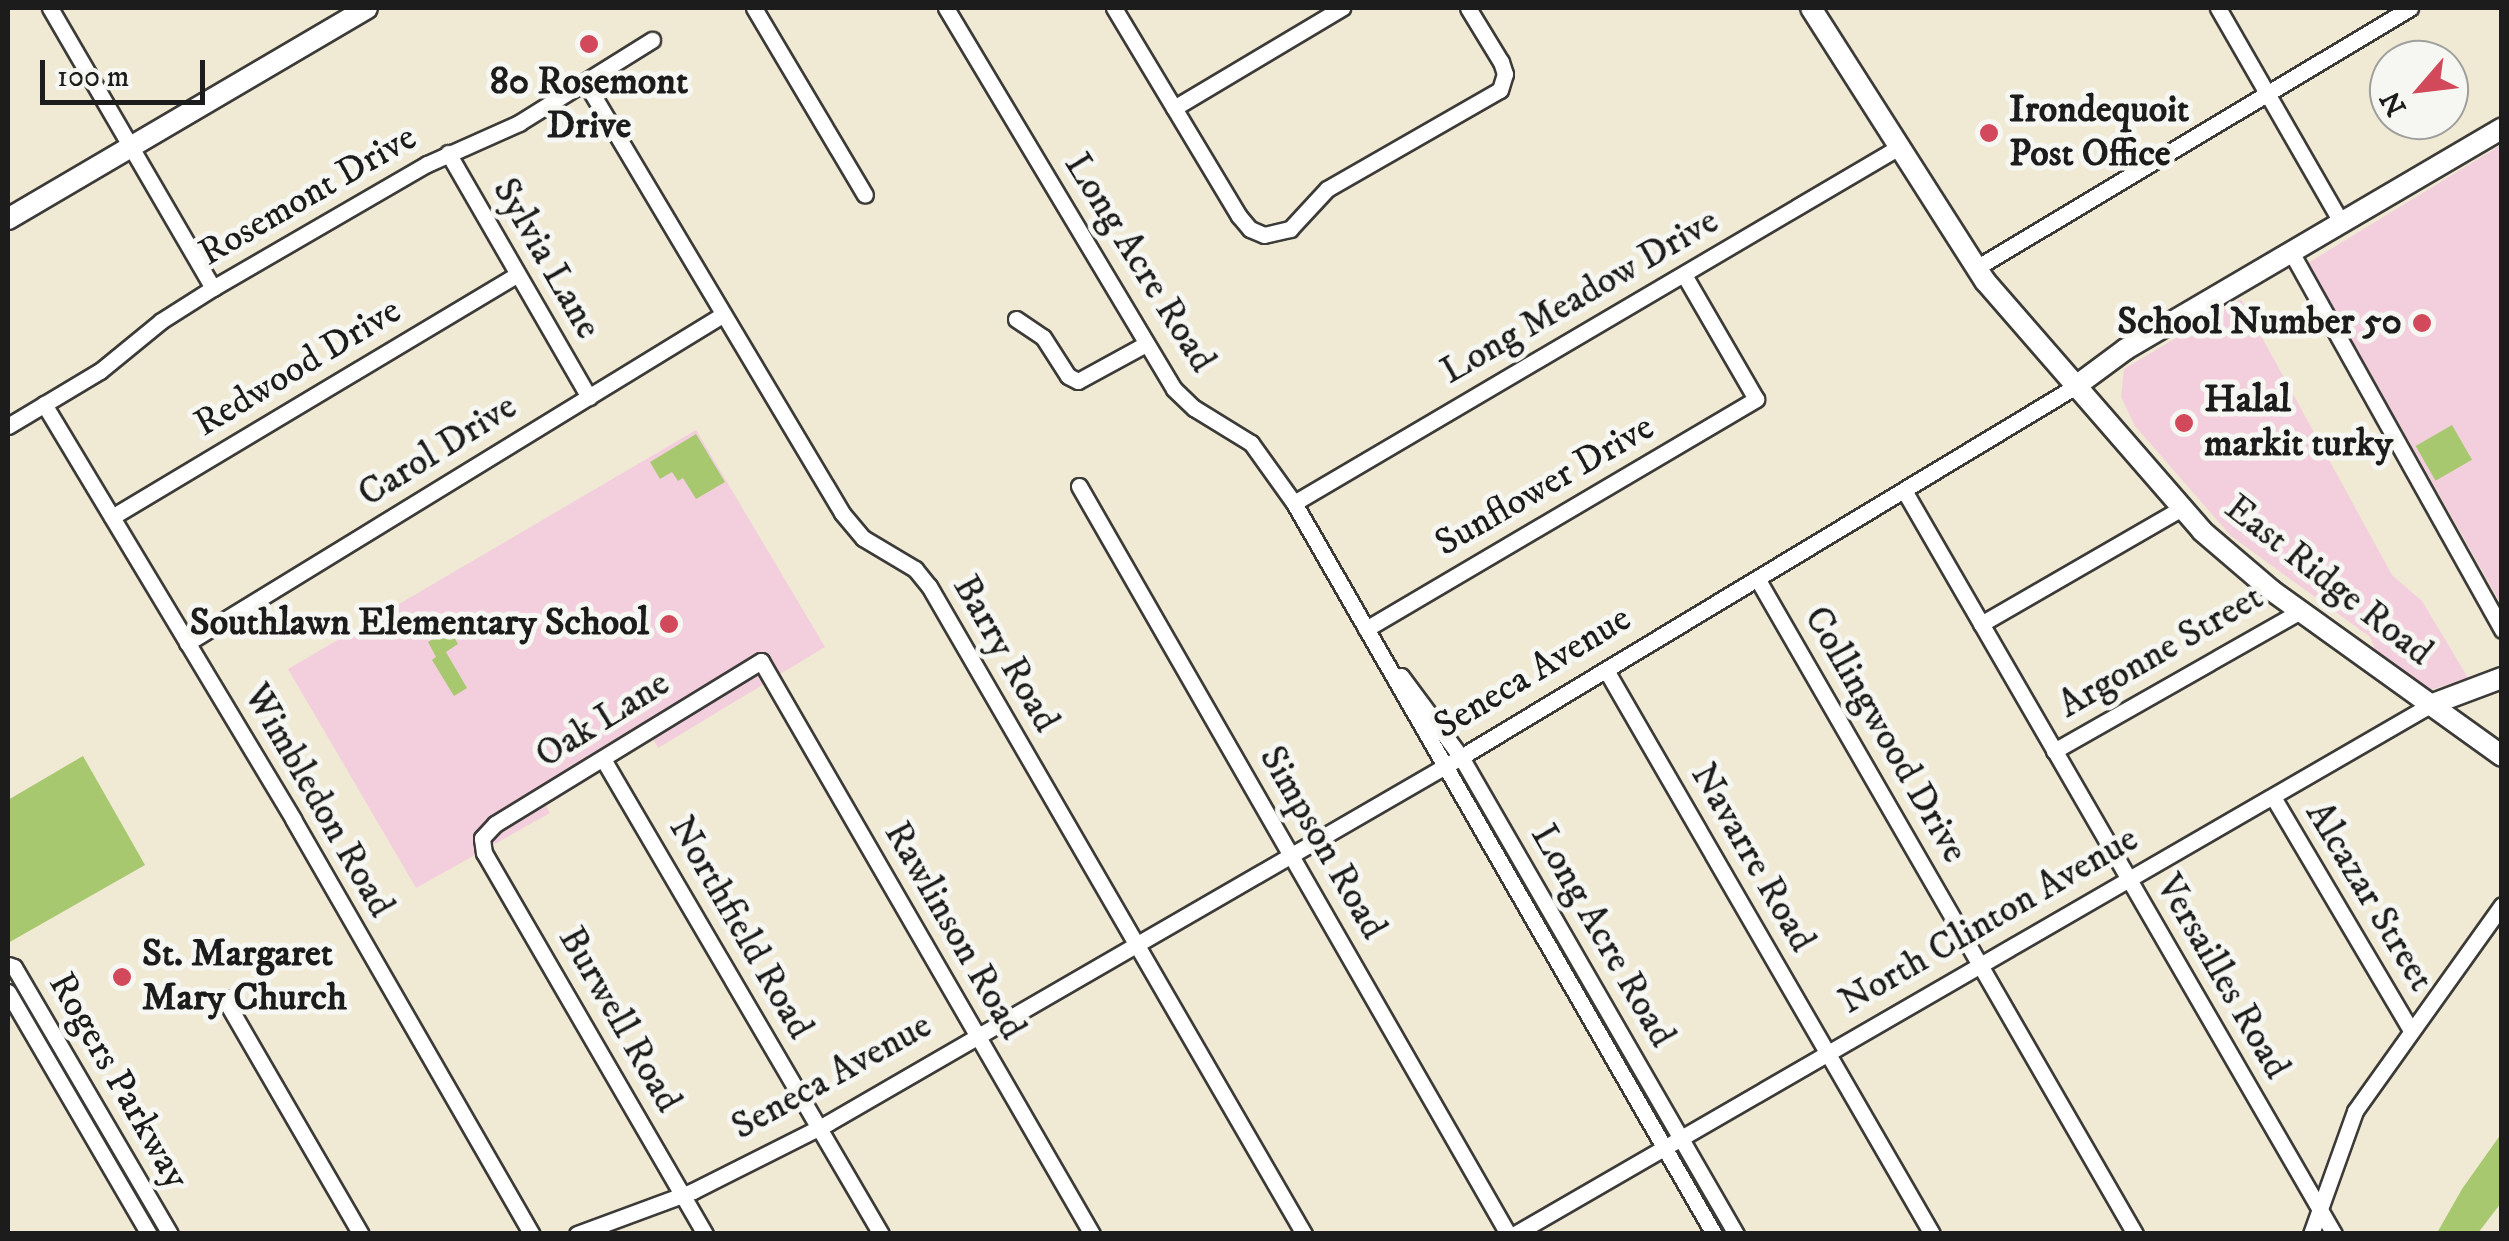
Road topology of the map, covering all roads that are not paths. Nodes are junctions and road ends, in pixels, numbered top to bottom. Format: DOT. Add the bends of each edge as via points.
graph roads {
  1 [pos="50,8"];
  2 [pos="366,8"];
  3 [pos="754,8"];
  4 [pos="946,8"];
  5 [pos="1114,8"];
  6 [pos="1342,8"];
  7 [pos="1468,8"];
  8 [pos="1811,8"];
  9 [pos="2218,8"];
  10 [pos="2410,8"];
  11 [pos="652,40"];
  12 [pos="587,85"];
  13 [pos="2268,92"];
  14 [pos="1174,108"];
  15 [pos="2502,128"];
  16 [pos="130,146"];
  17 [pos="1898,147"];
  18 [pos="448,153"];
  19 [pos="865,195"];
  20 [pos="8,218"];
  21 [pos="2342,222"];
  22 [pos="2291,252"];
  23 [pos="1976,268"];
  24 [pos="517,274"];
  25 [pos="1684,275"];
  26 [pos="213,288"];
  27 [pos="722,315"];
  28 [pos="1016,319"];
  29 [pos="1146,344"];
  30 [pos="2076,386"];
  31 [pos="589,397"];
  32 [pos="44,404"];
  33 [pos="8,426"];
  34 [pos="1079,486"];
  35 [pos="1905,492"];
  36 [pos="1294,503"];
  37 [pos="2182,508"];
  38 [pos="112,517"];
  39 [pos="1758,580"];
  40 [pos="2300,611"];
  41 [pos="1981,624"];
  42 [pos="1366,629"];
  43 [pos="2502,630"];
  44 [pos="187,643"];
  45 [pos="761,661"];
  46 [pos="1606,670"];
  47 [pos="2502,678"];
  48 [pos="2430,705"];
  49 [pos="2054,751"];
  50 [pos="2502,756"];
  51 [pos="603,758"];
  52 [pos="1453,762"];
  53 [pos="2273,797"];
  54 [pos="482,838"];
  55 [pos="1292,855"];
  56 [pos="2129,880"];
  57 [pos="2502,905"];
  58 [pos="1136,946"];
  59 [pos="8,964"];
  60 [pos="1981,966"];
  61 [pos="8,992"];
  62 [pos="224,998"];
  63 [pos="2411,1030"];
  64 [pos="978,1036"];
  65 [pos="1828,1053"];
  66 [pos="820,1128"];
  67 [pos="1681,1139"];
  68 [pos="1665,1148"];
  69 [pos="683,1195"];
  70 [pos="2319,1207"];
  71 [pos="148,1234"];
  72 [pos="170,1234"];
  73 [pos="361,1234"];
  74 [pos="532,1234"];
  75 [pos="577,1234"];
  76 [pos="706,1234"];
  77 [pos="881,1234"];
  78 [pos="1092,1234"];
  79 [pos="1304,1234"];
  80 [pos="1512,1234"];
  81 [pos="1714,1234"];
  82 [pos="1736,1234"];
  83 [pos="1932,1234"];
  84 [pos="2136,1234"];
  85 [pos="2310,1234"];
  86 [pos="2334,1234"];
  1 -- 16 [label="street"];
  2 -- 16 [label="main road"];
  3 -- 19 [label="street"];
  4 -- 29 [label="street, Long Acre Road"];
  5 -- 14 [label="street"];
  6 -- 14 [label="street"];
  7 -- 14 [label="street" via="1501,62 1500,90 1327,190 1290,229 1264,235 1250,230"];
  8 -- 17 [label="main road, East Ridge Road"];
  9 -- 13 [label="street"];
  10 -- 13 [label="street"];
  11 -- 12 [label="street, Rosemont Drive"];
  12 -- 18 [label="street, Rosemont Drive"];
  12 -- 27 [label="street, Barry Road"];
  13 -- 21 [label="street"];
  13 -- 23 [label="street"];
  15 -- 21 [label="main road, Seneca Avenue"];
  16 -- 20 [label="main road"];
  16 -- 26 [label="street"];
  17 -- 23 [label="main road, East Ridge Road"];
  17 -- 25 [label="street, Long Meadow Drive"];
  18 -- 24 [label="street, Sylvia Lane"];
  18 -- 26 [label="street, Rosemont Drive"];
  21 -- 22 [label="main road, Seneca Avenue"];
  22 -- 30 [label="main road, Seneca Avenue" via="2126,348"];
  22 -- 43 [label="street"];
  23 -- 30 [label="main road, East Ridge Road"];
  24 -- 31 [label="street, Sylvia Lane"];
  24 -- 38 [label="street, Redwood Drive"];
  25 -- 36 [label="street, Long Meadow Drive"];
  25 -- 42 [label="street, Sunflower Drive" via="1756,399"];
  26 -- 32 [label="street, Rosemont Drive" via="100,372"];
  27 -- 31 [label="street, Carol Drive"];
  27 -- 58 [label="street, Barry Road" via="848,523 929,586"];
  28 -- 29 [label="street" via="1043,337 1078,381"];
  29 -- 36 [label="street, Long Acre Road" via="1183,400 1251,443"];
  30 -- 35 [label="street, Seneca Avenue"];
  30 -- 37 [label="main road, East Ridge Road"];
  31 -- 44 [label="street, Carol Drive"];
  32 -- 33 [label="street, Rosemont Drive"];
  32 -- 38 [label="street, Wimbledon Road"];
  34 -- 55 [label="street, Simpson Road"];
  35 -- 39 [label="street, Seneca Avenue"];
  35 -- 41 [label="street, Versailles Road"];
  36 -- 42 [label="street, Long Acre Road"];
  37 -- 40 [label="main road, East Ridge Road" via="2238,564"];
  37 -- 41 [label="street"];
  38 -- 44 [label="street, Wimbledon Road"];
  39 -- 46 [label="street, Seneca Avenue"];
  39 -- 60 [label="street, Collingwood Drive"];
  40 -- 48 [label="main road, East Ridge Road"];
  40 -- 49 [label="street, Argonne Street"];
  41 -- 49 [label="street, Versailles Road"];
  42 -- 52 [label="street, Long Acre Road"];
  44 -- 74 [label="street, Wimbledon Road"];
  45 -- 51 [label="street, Oak Lane"];
  45 -- 64 [label="street, Rawlinson Road"];
  46 -- 52 [label="street, Seneca Avenue"];
  46 -- 65 [label="street, Navarre Road"];
  47 -- 48 [label="main road, North Clinton Avenue"];
  48 -- 50 [label="main road, East Ridge Road"];
  48 -- 53 [label="street, North Clinton Avenue"];
  49 -- 56 [label="street, Versailles Road"];
  51 -- 54 [label="street, Oak Lane"];
  51 -- 66 [label="street, Northfield Road"];
  52 -- 55 [label="street, Seneca Avenue"];
  52 -- 67 [label="street, Long Acre Road"];
  52 -- 68 [label="street, Long Acre Road"];
  53 -- 56 [label="street, North Clinton Avenue"];
  53 -- 63 [label="street, Alcazar Street"];
  54 -- 69 [label="street, Burwell Road" via="484,853"];
  55 -- 58 [label="street, Seneca Avenue"];
  55 -- 80 [label="street, Simpson Road"];
  56 -- 60 [label="street, North Clinton Avenue"];
  56 -- 70 [label="street, Versailles Road"];
  57 -- 63 [label="street"];
  58 -- 64 [label="street, Seneca Avenue"];
  58 -- 79 [label="street, Barry Road"];
  59 -- 72 [label="street, Rogers Parkway"];
  60 -- 65 [label="street, North Clinton Avenue"];
  60 -- 84 [label="street, Collingwood Drive"];
  61 -- 71 [label="street, Rogers Parkway"];
  62 -- 73 [label="street"];
  63 -- 70 [label="street" via="2354,1111"];
  64 -- 66 [label="street, Seneca Avenue"];
  64 -- 78 [label="street, Rawlinson Road"];
  65 -- 67 [label="street, North Clinton Avenue"];
  65 -- 83 [label="street, Navarre Road"];
  66 -- 69 [label="street, Seneca Avenue"];
  66 -- 77 [label="street, Northfield Road"];
  67 -- 68 [label="street, North Clinton Avenue"];
  67 -- 82 [label="street, Long Acre Road"];
  68 -- 80 [label="street, North Clinton Avenue"];
  68 -- 81 [label="street, Long Acre Road"];
  69 -- 75 [label="street, Seneca Avenue"];
  69 -- 76 [label="street, Burwell Road"];
  70 -- 85 [label="street"];
  70 -- 86 [label="street, Versailles Road"];
}
